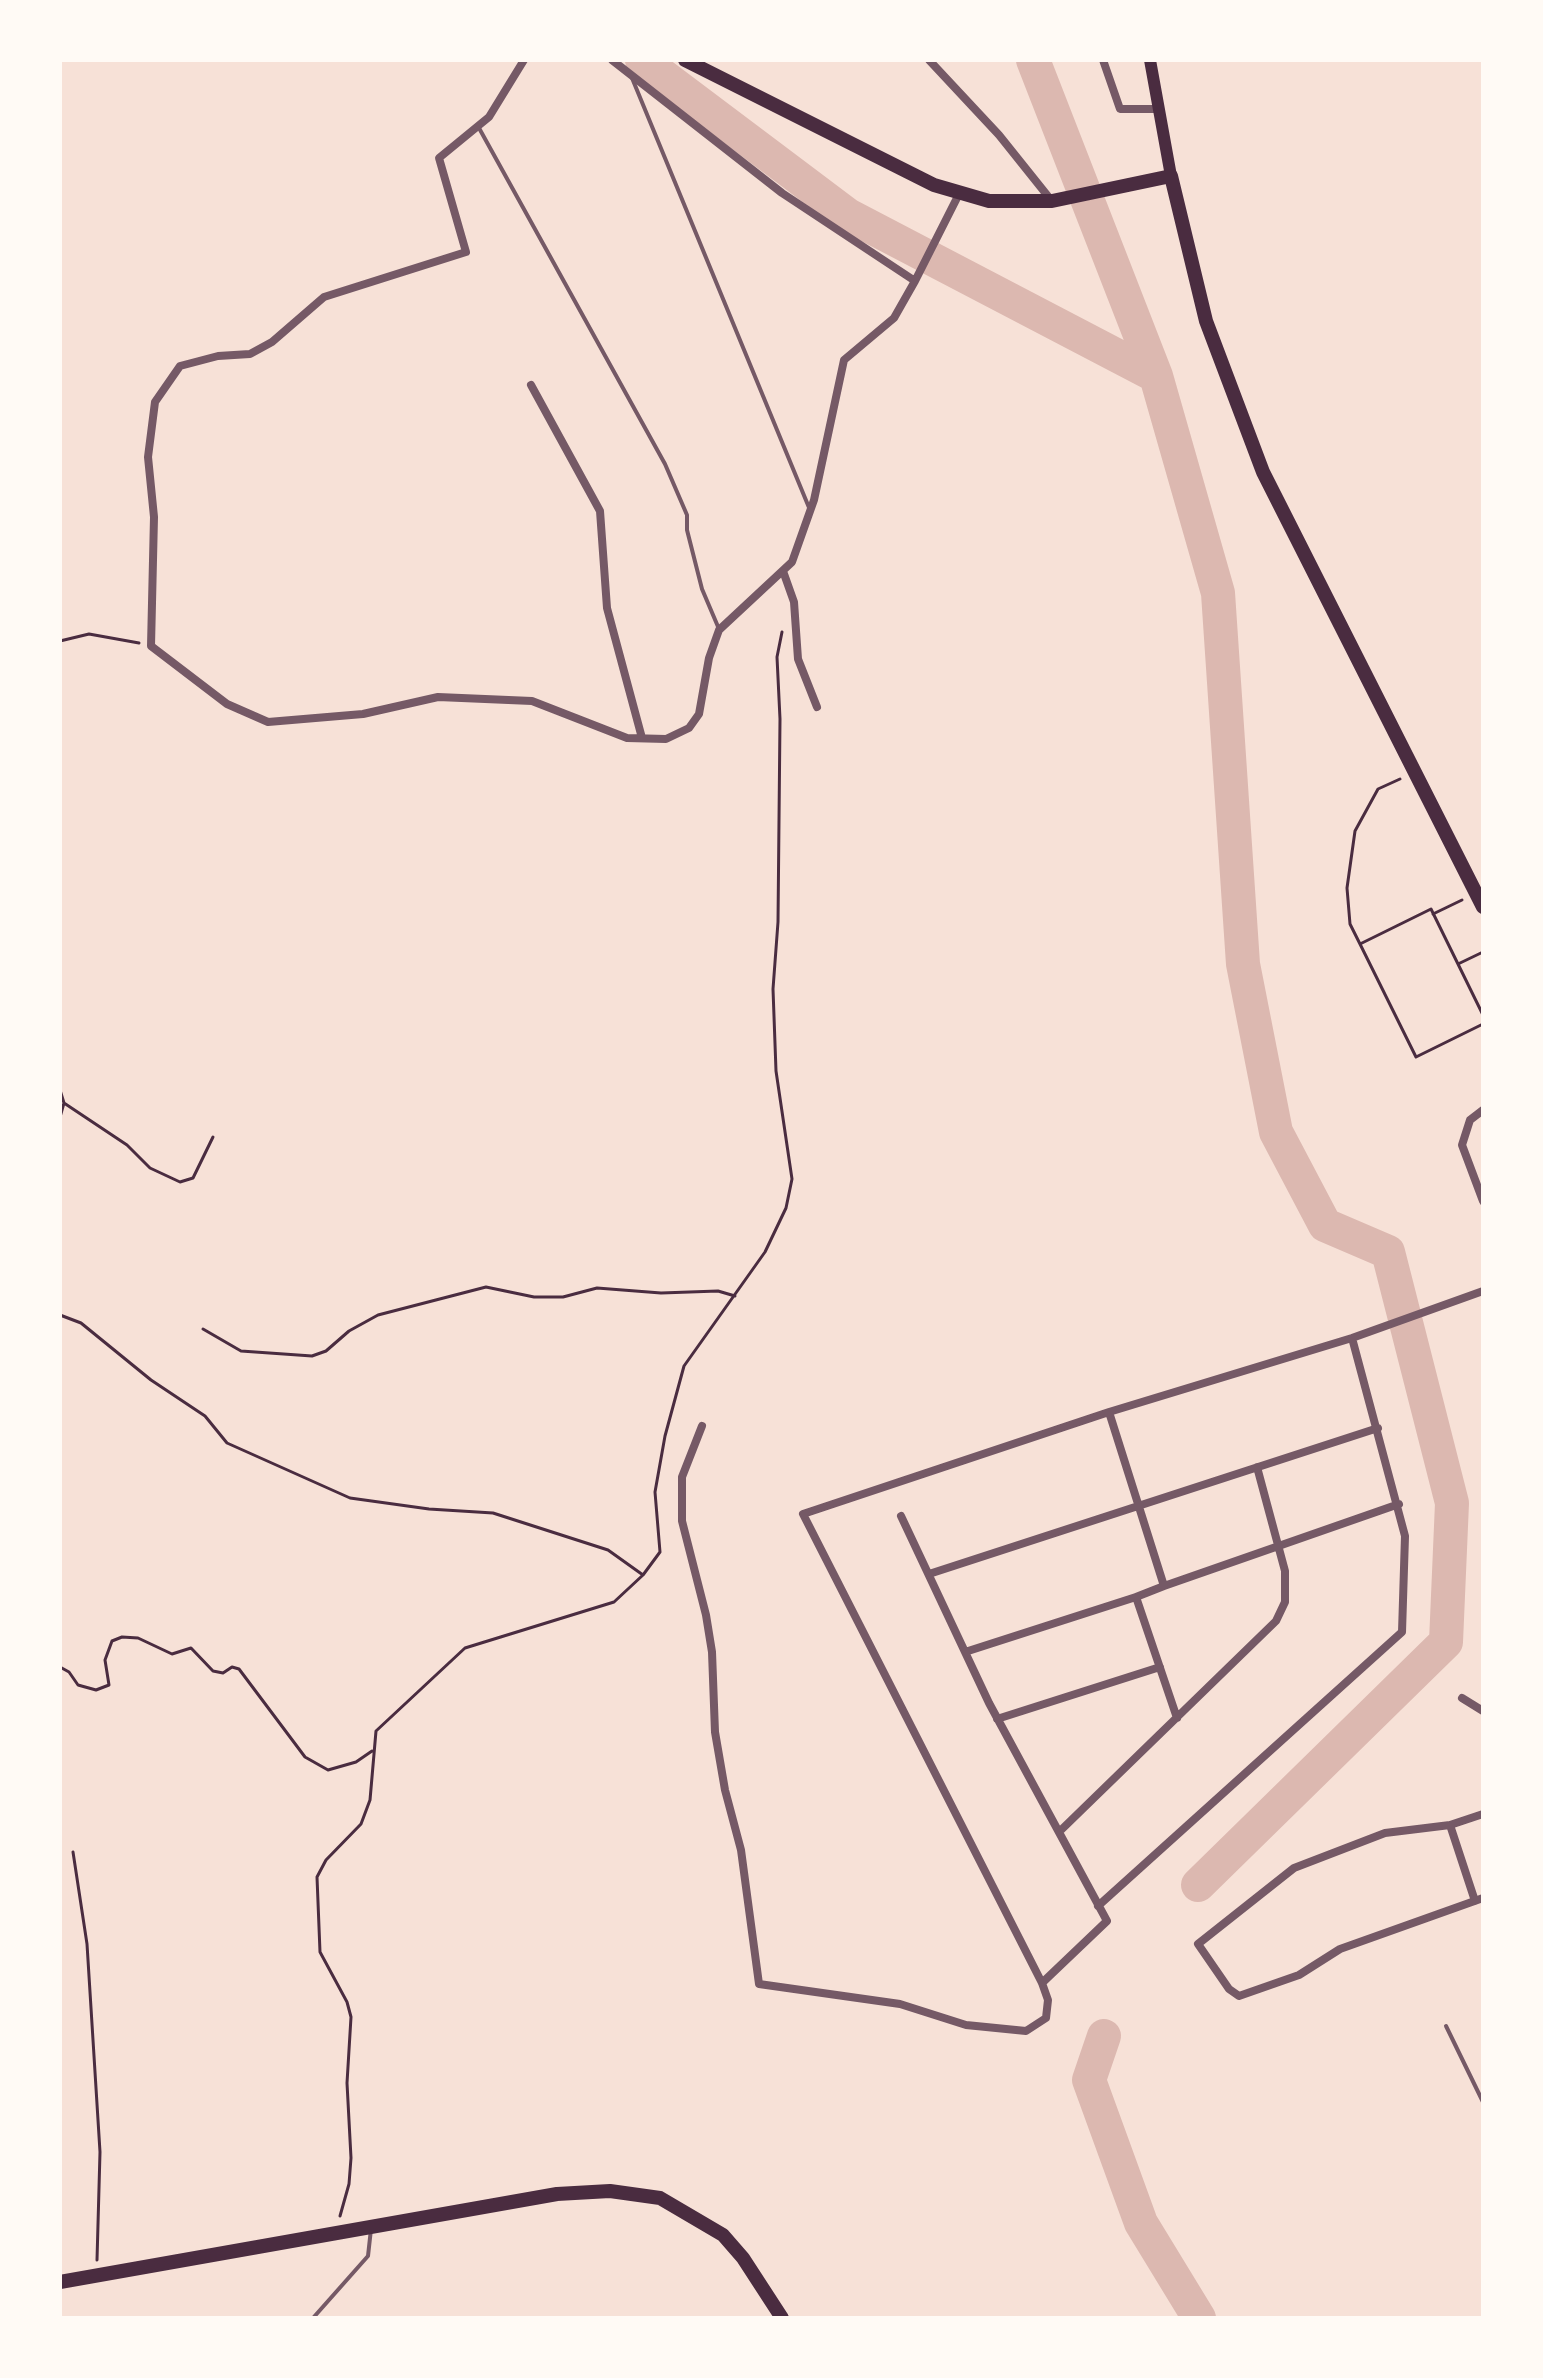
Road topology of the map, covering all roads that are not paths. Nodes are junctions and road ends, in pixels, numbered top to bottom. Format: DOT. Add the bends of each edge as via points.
graph roads {
  1 [pos="524,60"];
  2 [pos="612,60"];
  3 [pos="685,60"];
  4 [pos="929,60"];
  5 [pos="1103,60"];
  6 [pos="1150,60"];
  7 [pos="631,76"];
  8 [pos="1158,109"];
  9 [pos="478,126"];
  10 [pos="1171,176"];
  11 [pos="959,193"];
  12 [pos="1052,201"];
  13 [pos="916,280"];
  14 [pos="531,385"];
  15 [pos="810,511"];
  16 [pos="783,571"];
  17 [pos="719,630"];
  18 [pos="817,707"];
  19 [pos="642,738"];
  20 [pos="1480,901"];
  21 [pos="1483,1110"];
  22 [pos="1483,1201"];
  23 [pos="1483,1291"];
  24 [pos="1352,1338"];
  25 [pos="1109,1412"];
  26 [pos="702,1426"];
  27 [pos="1378,1428"];
  28 [pos="1257,1467"];
  29 [pos="1399,1504"];
  30 [pos="1139,1506"];
  31 [pos="901,1516"];
  32 [pos="1278,1546"];
  33 [pos="929,1574"];
  34 [pos="1164,1586"];
  35 [pos="1136,1597"];
  36 [pos="965,1652"];
  37 [pos="1160,1667"];
  38 [pos="1462,1698"];
  39 [pos="1483,1711"];
  40 [pos="1177,1718"];
  41 [pos="997,1719"];
  42 [pos="1483,1814"];
  43 [pos="1450,1825"];
  44 [pos="1059,1832"];
  45 [pos="1479,1899"];
  46 [pos="1098,1906"];
  47 [pos="1042,1983"];
  48 [pos="1446,2026"];
  49 [pos="1483,2102"];
  50 [pos="372,2225"];
  51 [pos="60,2282"];
  52 [pos="313,2318"];
  53 [pos="782,2318"];
  1 -- 9 [label="street"];
  2 -- 7 [label="street"];
  3 -- 11 [label="highway"];
  4 -- 12 [label="street"];
  5 -- 8 [label="street" via="1120,109"];
  6 -- 8 [label="main road"];
  7 -- 13 [label="street" via="782,193"];
  7 -- 15 [label="lane"];
  8 -- 10 [label="main road"];
  9 -- 17 [label="lane" via="665,464 687,515 702,589"];
  9 -- 19 [label="street" via="439,158 466,252 324,297 250,354 180,366 155,402 148,457 154,517 151,646 227,704 268,722 363,714 438,697 532,701 627,738"];
  10 -- 12 [label="highway"];
  10 -- 20 [label="highway" via="1206,321 1263,472"];
  11 -- 12 [label="highway" via="989,201"];
  11 -- 13 [label="street"];
  13 -- 15 [label="street" via="894,318 844,360"];
  14 -- 19 [label="street" via="600,511 607,608"];
  15 -- 16 [label="street" via="792,562"];
  16 -- 17 [label="street"];
  16 -- 18 [label="street" via="794,602 798,659"];
  17 -- 19 [label="street" via="699,714 689,728 666,739"];
  21 -- 22 [label="street" via="1470,1120 1462,1145"];
  23 -- 24 [label="street"];
  24 -- 25 [label="street"];
  24 -- 27 [label="street"];
  25 -- 30 [label="street"];
  25 -- 47 [label="street" via="803,1514"];
  26 -- 47 [label="street" via="682,1477 682,1521 706,1615 715,1732 741,1850 759,1984 900,2004 966,2025 1026,2031 1046,2018 1048,2000"];
  27 -- 28 [label="street"];
  27 -- 29 [label="street"];
  28 -- 30 [label="street"];
  28 -- 32 [label="street"];
  29 -- 32 [label="street"];
  29 -- 46 [label="street" via="1405,1536 1402,1632"];
  30 -- 33 [label="street"];
  30 -- 34 [label="street"];
  31 -- 33 [label="street"];
  32 -- 34 [label="street"];
  32 -- 40 [label="street" via="1285,1602 1276,1621"];
  33 -- 36 [label="street"];
  34 -- 35 [label="street"];
  35 -- 36 [label="street"];
  35 -- 37 [label="street"];
  36 -- 41 [label="street"];
  37 -- 40 [label="street"];
  37 -- 41 [label="street"];
  38 -- 39 [label="street"];
  40 -- 44 [label="street"];
  41 -- 44 [label="street"];
  42 -- 43 [label="street"];
  43 -- 45 [label="street"];
  43 -- 45 [label="street" via="1385,1833 1294,1868 1198,1944 1239,1996 1299,1975 1340,1949"];
  44 -- 46 [label="street"];
  46 -- 47 [label="street" via="1107,1921"];
  48 -- 49 [label="lane"];
  50 -- 51 [label="highway"];
  50 -- 52 [label="lane" via="368,2256"];
  50 -- 53 [label="highway" via="557,2194 610,2191 660,2198 723,2235"];
}
